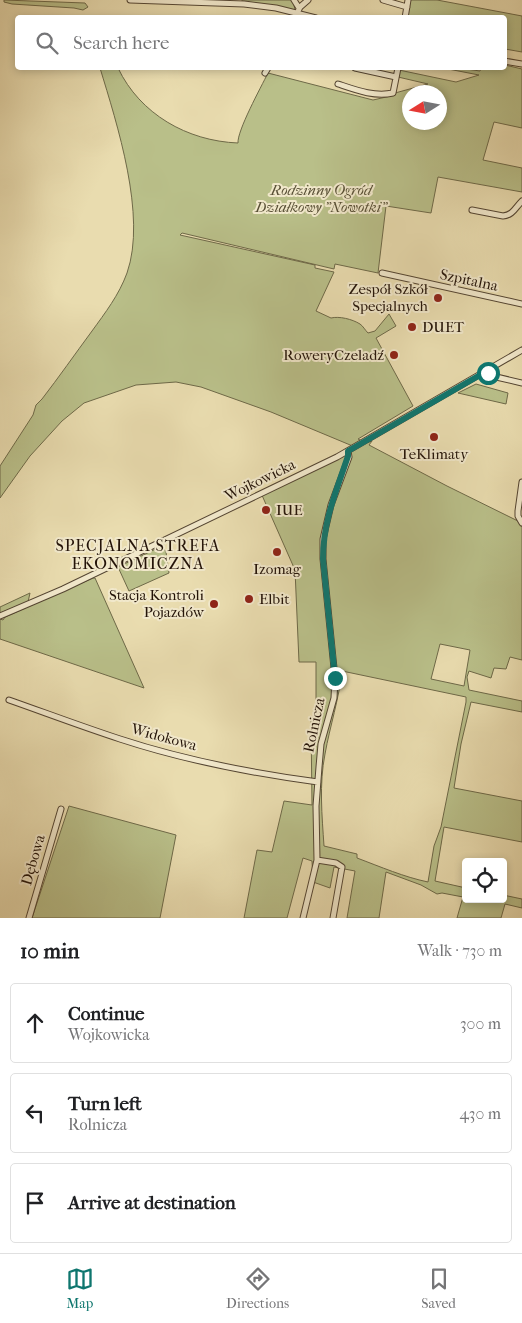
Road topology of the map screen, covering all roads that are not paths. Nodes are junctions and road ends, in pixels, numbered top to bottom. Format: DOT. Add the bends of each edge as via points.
graph roads {
  1 [pos="130,0"];
  2 [pos="294,0"];
  3 [pos="308,0"];
  4 [pos="383,0"];
  5 [pos="408,0"];
  6 [pos="407,7"];
  7 [pos="297,13"];
  8 [pos="406,15"];
  9 [pos="507,62"];
  10 [pos="522,64"];
  11 [pos="267,70"];
  12 [pos="364,70"];
  13 [pos="398,70"];
  14 [pos="265,73"];
  15 [pos="396,77"];
  16 [pos="338,84"];
  17 [pos="522,201"];
  18 [pos="472,210"];
  19 [pos="382,273"];
  20 [pos="522,304"];
  21 [pos="522,350"];
  22 [pos="487,371"];
  23 [pos="522,383"];
  24 [pos="348,451"];
  25 [pos="522,482"];
  26 [pos="522,523"];
  27 [pos="0,616"];
  28 [pos="9,700"];
  29 [pos="318,782"];
  30 [pos="61,809"];
  31 [pos="317,860"];
  32 [pos="29,918"];
  33 [pos="304,918"];
  34 [pos="333,918"];
  1 -- 7 [label="street" via="244,4"];
  2 -- 7 [label="street"];
  3 -- 7 [label="street"];
  4 -- 6 [label="street"];
  5 -- 6 [label="street"];
  6 -- 8 [label="street"];
  9 -- 10 [label="street"];
  11 -- 14 [label="street"];
  12 -- 15 [label="street"];
  13 -- 15 [label="street"];
  15 -- 16 [label="street" via="393,93 384,95"];
  17 -- 18 [label="street" via="507,216"];
  19 -- 20 [label="street, Szpitalna"];
  21 -- 22 [label="street, Wojkowicka"];
  22 -- 23 [label="street" via="492,376"];
  22 -- 24 [label="street, Wojkowicka"];
  24 -- 27 [label="street, Wojkowicka"];
  24 -- 29 [label="street, Rolnicza" via="323,539 335,678"];
  25 -- 26 [label="street" via="518,511"];
  28 -- 29 [label="street, Widokowa" via="122,740 258,773"];
  29 -- 31 [label="street, Rolnicza"];
  30 -- 32 [label="street, Dębowa"];
  31 -- 33 [label="street, Rolnicza"];
  31 -- 34 [label="street" via="342,867"];
}
